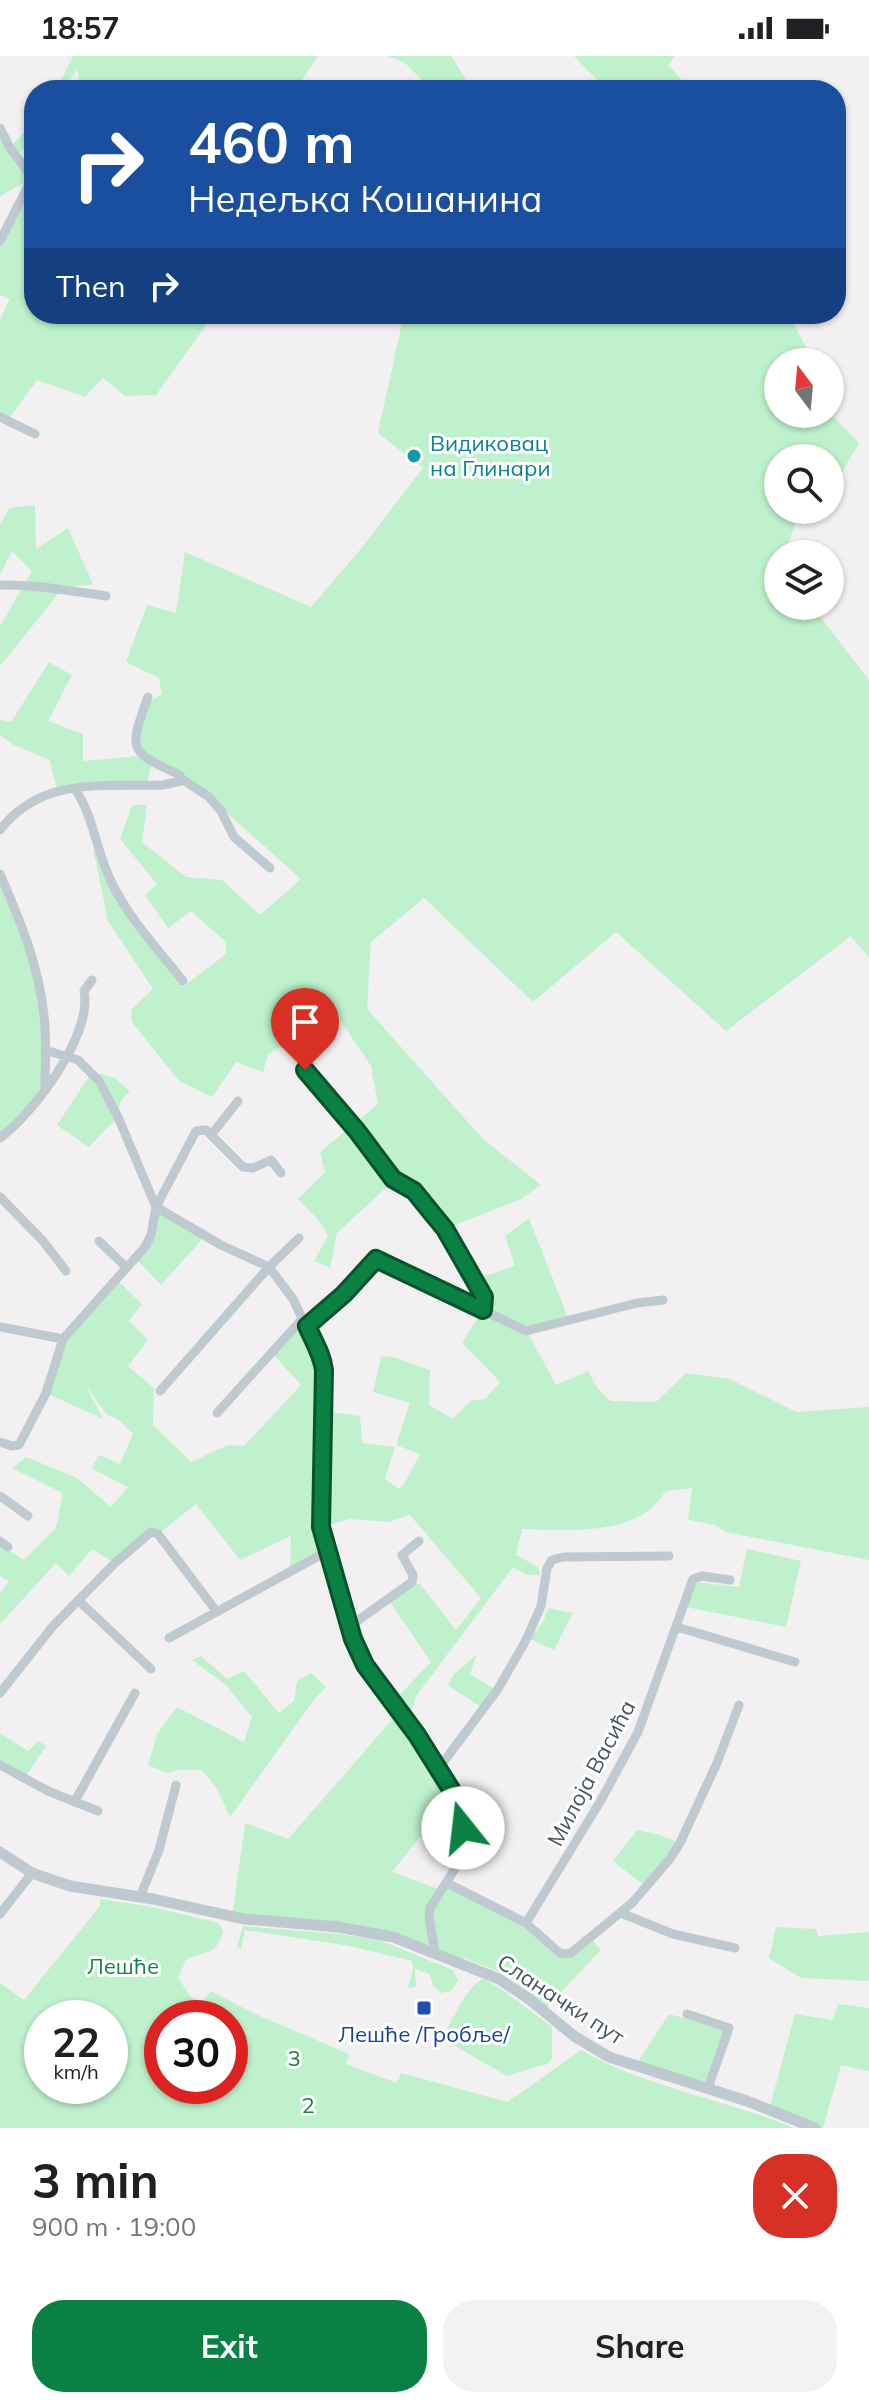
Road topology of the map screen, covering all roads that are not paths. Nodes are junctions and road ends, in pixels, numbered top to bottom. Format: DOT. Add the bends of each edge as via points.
graph roads {
  1 [pos="0,128"];
  2 [pos="24,167"];
  3 [pos="24,196"];
  4 [pos="0,241"];
  5 [pos="0,417"];
  6 [pos="35,434"];
  7 [pos="0,585"];
  8 [pos="106,596"];
  9 [pos="148,697"];
  10 [pos="182,779"];
  11 [pos="75,789"];
  12 [pos="0,830"];
  13 [pos="270,868"];
  14 [pos="0,874"];
  15 [pos="92,980"];
  16 [pos="183,981"];
  17 [pos="45,1050"];
  18 [pos="67,1055"];
  19 [pos="305,1070"];
  20 [pos="45,1091"];
  21 [pos="238,1101"];
  22 [pos="211,1135"];
  23 [pos="0,1138"];
  24 [pos="281,1173"];
  25 [pos="0,1197"];
  26 [pos="156,1207"];
  27 [pos="299,1238"];
  28 [pos="99,1241"];
  29 [pos="269,1267"];
  30 [pos="127,1268"];
  31 [pos="66,1271"];
  32 [pos="663,1300"];
  33 [pos="483,1310"];
  34 [pos="305,1322"];
  35 [pos="1,1327"];
  36 [pos="63,1339"];
  37 [pos="160,1391"];
  38 [pos="217,1413"];
  39 [pos="0,1442"];
  40 [pos="0,1496"];
  41 [pos="28,1516"];
  42 [pos="419,1541"];
  43 [pos="328,1551"];
  44 [pos="669,1556"];
  45 [pos="730,1580"];
  46 [pos="78,1600"];
  47 [pos="217,1612"];
  48 [pos="350,1626"];
  49 [pos="677,1627"];
  50 [pos="169,1638"];
  51 [pos="795,1662"];
  52 [pos="151,1669"];
  53 [pos="0,1674"];
  54 [pos="10,1680"];
  55 [pos="0,1693"];
  56 [pos="135,1693"];
  57 [pos="739,1705"];
  58 [pos="0,1765"];
  59 [pos="439,1768"];
  60 [pos="176,1785"];
  61 [pos="75,1801"];
  62 [pos="98,1811"];
  63 [pos="0,1852"];
  64 [pos="32,1873"];
  65 [pos="447,1883"];
  66 [pos="140,1897"];
  67 [pos="621,1913"];
  68 [pos="0,1914"];
  69 [pos="526,1923"];
  70 [pos="735,1948"];
  71 [pos="435,1953"];
  72 [pos="687,2014"];
  73 [pos="708,2088"];
  74 [pos="815,2128"];
  1 -- 2 [label="street"];
  3 -- 4 [label="street"];
  5 -- 6 [label="street"];
  7 -- 8 [label="street"];
  9 -- 10 [label="street" via="137,748 141,756"];
  10 -- 11 [label="street" via="163,785"];
  10 -- 13 [label="street" via="209,797 234,837"];
  11 -- 12 [label="street" via="41,795"];
  11 -- 16 [label="street" via="116,891"];
  14 -- 17 [label="street" via="21,920 39,984"];
  15 -- 18 [label="street" via="84,991 84,1015"];
  17 -- 18 [label="street"];
  17 -- 20 [label="street"];
  18 -- 20 [label="street"];
  18 -- 26 [label="street" via="99,1081"];
  19 -- 33 [label="street" via="393,1179 418,1195 445,1229 484,1297"];
  20 -- 23 [label="street"];
  21 -- 22 [label="street"];
  22 -- 24 [label="street" via="243,1167 271,1160"];
  22 -- 26 [label="street" via="202,1129 194,1134"];
  25 -- 31 [label="street"];
  26 -- 29 [label="street"];
  26 -- 30 [label="street" via="151,1235"];
  27 -- 29 [label="street"];
  28 -- 30 [label="street"];
  29 -- 34 [label="street"];
  29 -- 37 [label="street"];
  30 -- 36 [label="street"];
  32 -- 33 [label="street" via="526,1331"];
  33 -- 34 [label="street" via="376,1259 344,1294"];
  34 -- 38 [label="street"];
  34 -- 43 [label="street" via="323,1355 320,1493"];
  35 -- 36 [label="street"];
  36 -- 39 [label="street" via="46,1393 19,1445"];
  40 -- 41 [label="street"];
  42 -- 48 [label="street" via="402,1555 412,1582"];
  43 -- 47 [label="street"];
  43 -- 48 [label="street"];
  44 -- 59 [label="street" via="550,1561 541,1606 526,1640 498,1689"];
  45 -- 49 [label="street, Милоја Васића" via="694,1578"];
  46 -- 47 [label="street" via="154,1531"];
  46 -- 52 [label="street"];
  46 -- 54 [label="street"];
  47 -- 50 [label="street"];
  48 -- 59 [label="street" via="365,1665"];
  49 -- 51 [label="street"];
  49 -- 69 [label="street, Милоја Васића" via="630,1747"];
  53 -- 54 [label="street"];
  54 -- 55 [label="street"];
  56 -- 61 [label="street"];
  57 -- 67 [label="street" via="680,1843"];
  58 -- 61 [label="street"];
  59 -- 65 [label="street" via="457,1801 463,1828 460,1854"];
  60 -- 66 [label="street"];
  61 -- 62 [label="street"];
  63 -- 64 [label="street, Сланачки пут"];
  64 -- 66 [label="street, Сланачки пут" via="70,1886"];
  64 -- 68 [label="street"];
  65 -- 69 [label="street"];
  65 -- 71 [label="street" via="429,1917"];
  66 -- 71 [label="street, Сланачки пут" via="244,1919 357,1930"];
  67 -- 69 [label="street" via="568,1955"];
  67 -- 70 [label="street" via="673,1934"];
  71 -- 73 [label="street, Сланачки пут" via="512,1987 609,2057"];
  72 -- 73 [label="street" via="729,2028"];
  73 -- 74 [label="street, Сланачки пут"];
}
